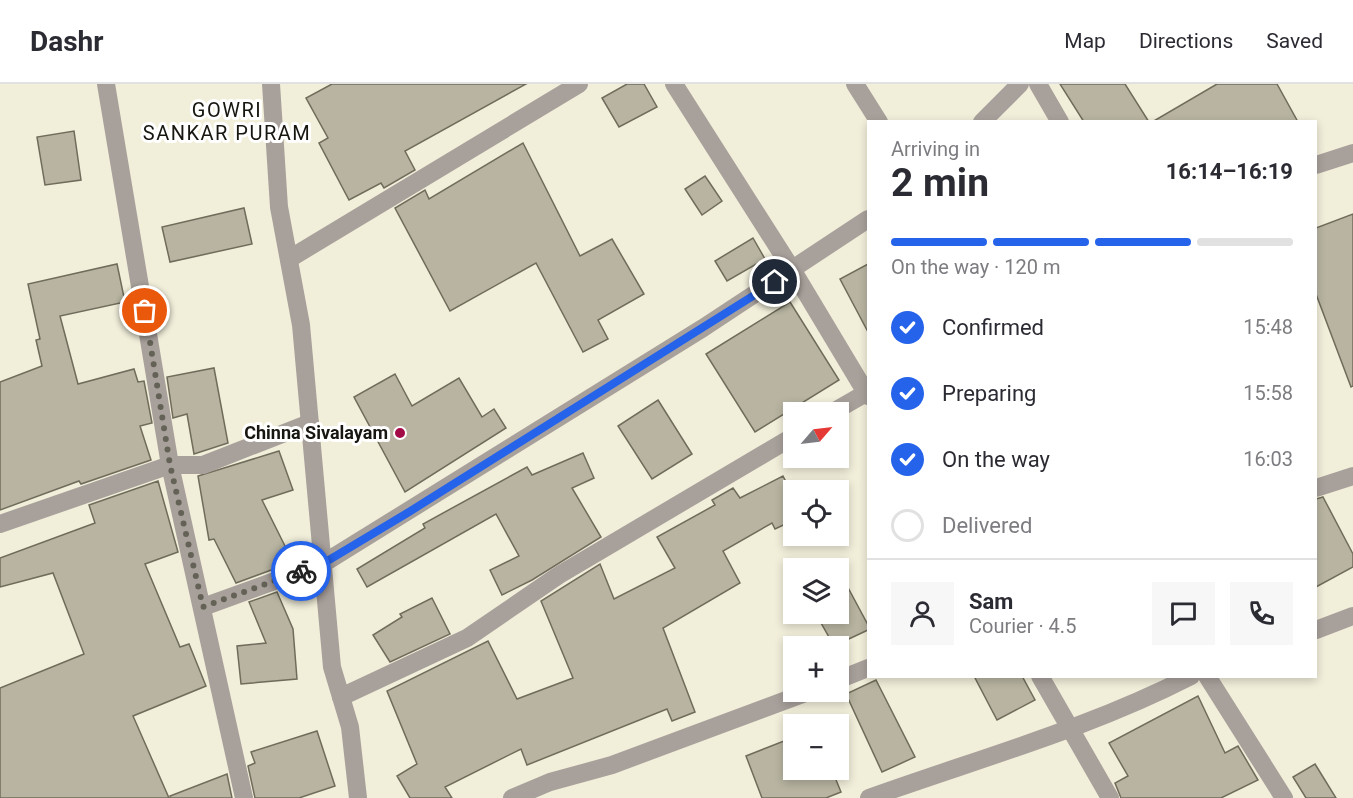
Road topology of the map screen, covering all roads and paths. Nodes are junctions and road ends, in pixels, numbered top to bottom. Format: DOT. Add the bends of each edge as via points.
graph roads {
  1 [pos="106,84"];
  2 [pos="271,84"];
  3 [pos="579,84"];
  4 [pos="674,84"];
  5 [pos="855,84"];
  6 [pos="1020,84"];
  7 [pos="1038,84"];
  8 [pos="878,120"];
  9 [pos="984,120"];
  10 [pos="1059,120"];
  11 [pos="1353,153"];
  12 [pos="1317,165"];
  13 [pos="867,220"];
  14 [pos="289,259"];
  15 [pos="793,271"];
  16 [pos="867,395"];
  17 [pos="849,404"];
  18 [pos="310,423"];
  19 [pos="783,443"];
  20 [pos="170,465"];
  21 [pos="1353,476"];
  22 [pos="1317,488"];
  23 [pos="0,524"];
  24 [pos="324,563"];
  25 [pos="203,607"];
  26 [pos="1353,616"];
  27 [pos="1317,630"];
  28 [pos="867,668"];
  29 [pos="849,676"];
  30 [pos="1041,678"];
  31 [pos="1187,678"];
  32 [pos="1208,678"];
  33 [pos="341,697"];
  34 [pos="783,701"];
  35 [pos="1070,728"];
  36 [pos="244,798"];
  37 [pos="358,798"];
  38 [pos="512,798"];
  39 [pos="869,798"];
  40 [pos="1110,798"];
  41 [pos="1284,798"];
  1 -- 20 [label="street"];
  2 -- 14 [label="street" via="279,207"];
  3 -- 14 [label="street"];
  4 -- 15 [label="street"];
  5 -- 8 [label="street"];
  6 -- 9 [label="street"];
  7 -- 10 [label="street"];
  11 -- 12 [label="street"];
  13 -- 15 [label="street"];
  14 -- 18 [label="street" via="301,325"];
  15 -- 16 [label="street"];
  15 -- 24 [label="street"];
  16 -- 17 [label="street"];
  18 -- 20 [label="street" via="203,465"];
  18 -- 24 [label="street"];
  19 -- 33 [label="street" via="549,581 466,638"];
  20 -- 23 [label="street"];
  20 -- 25 [label="street"];
  21 -- 22 [label="street"];
  24 -- 25 [label="street"];
  24 -- 33 [label="street" via="332,667"];
  25 -- 36 [label="street"];
  26 -- 27 [label="street"];
  28 -- 29 [label="street"];
  30 -- 35 [label="street"];
  31 -- 35 [label="street"];
  32 -- 41 [label="street"];
  33 -- 37 [label="street" via="350,727"];
  34 -- 38 [label="street"];
  35 -- 39 [label="street"];
  35 -- 40 [label="street"];
}
